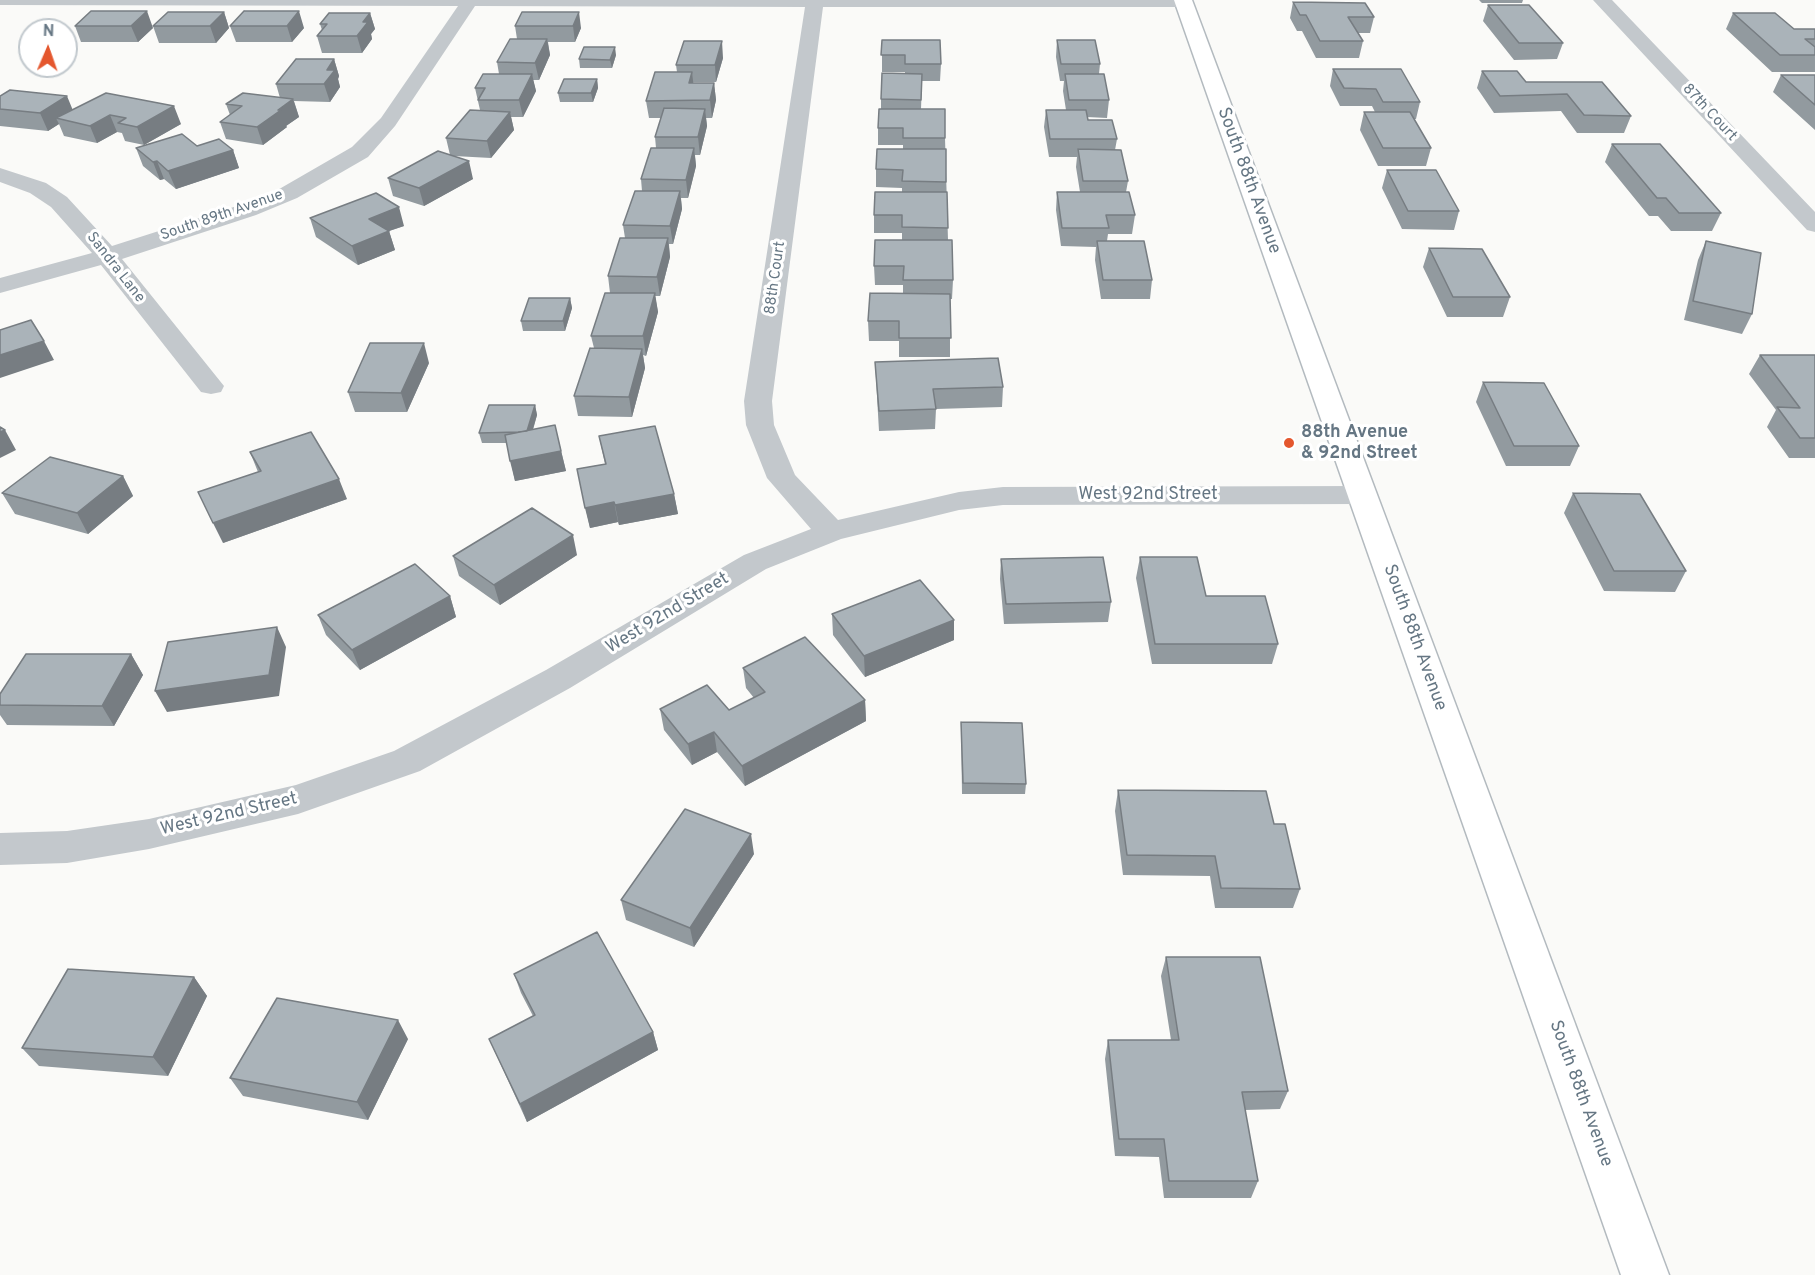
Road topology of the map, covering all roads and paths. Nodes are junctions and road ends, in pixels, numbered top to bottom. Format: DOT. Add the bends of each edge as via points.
graph roads {
  1 [pos="0,0"];
  2 [pos="1602,0"];
  3 [pos="470,1"];
  4 [pos="815,1"];
  5 [pos="1183,1"];
  6 [pos="0,175"];
  7 [pos="1815,225"];
  8 [pos="106,256"];
  9 [pos="0,286"];
  10 [pos="211,386"];
  11 [pos="1362,495"];
  12 [pos="831,532"];
  13 [pos="0,849"];
  14 [pos="1645,1275"];
  1 -- 3 [label="street"];
  2 -- 7 [label="street, 87th Court"];
  3 -- 4 [label="street"];
  3 -- 8 [label="street, South 89th Avenue" via="388,122 360,152 315,179 248,210"];
  4 -- 5 [label="street"];
  4 -- 12 [label="street, 88th Court" via="758,401 760,425 782,478"];
  5 -- 11 [label="street, South 88th Avenue"];
  6 -- 8 [label="street, Sandra Lane" via="38,188 59,202"];
  8 -- 9 [label="street, South 89th Avenue"];
  8 -- 10 [label="street, Sandra Lane"];
  11 -- 12 [label="street, West 92nd Street" via="1003,496 958,501"];
  11 -- 14 [label="street, South 88th Avenue"];
  12 -- 13 [label="street, West 92nd Street" via="755,562 558,680 407,761 298,799 149,834 67,847"];
}
